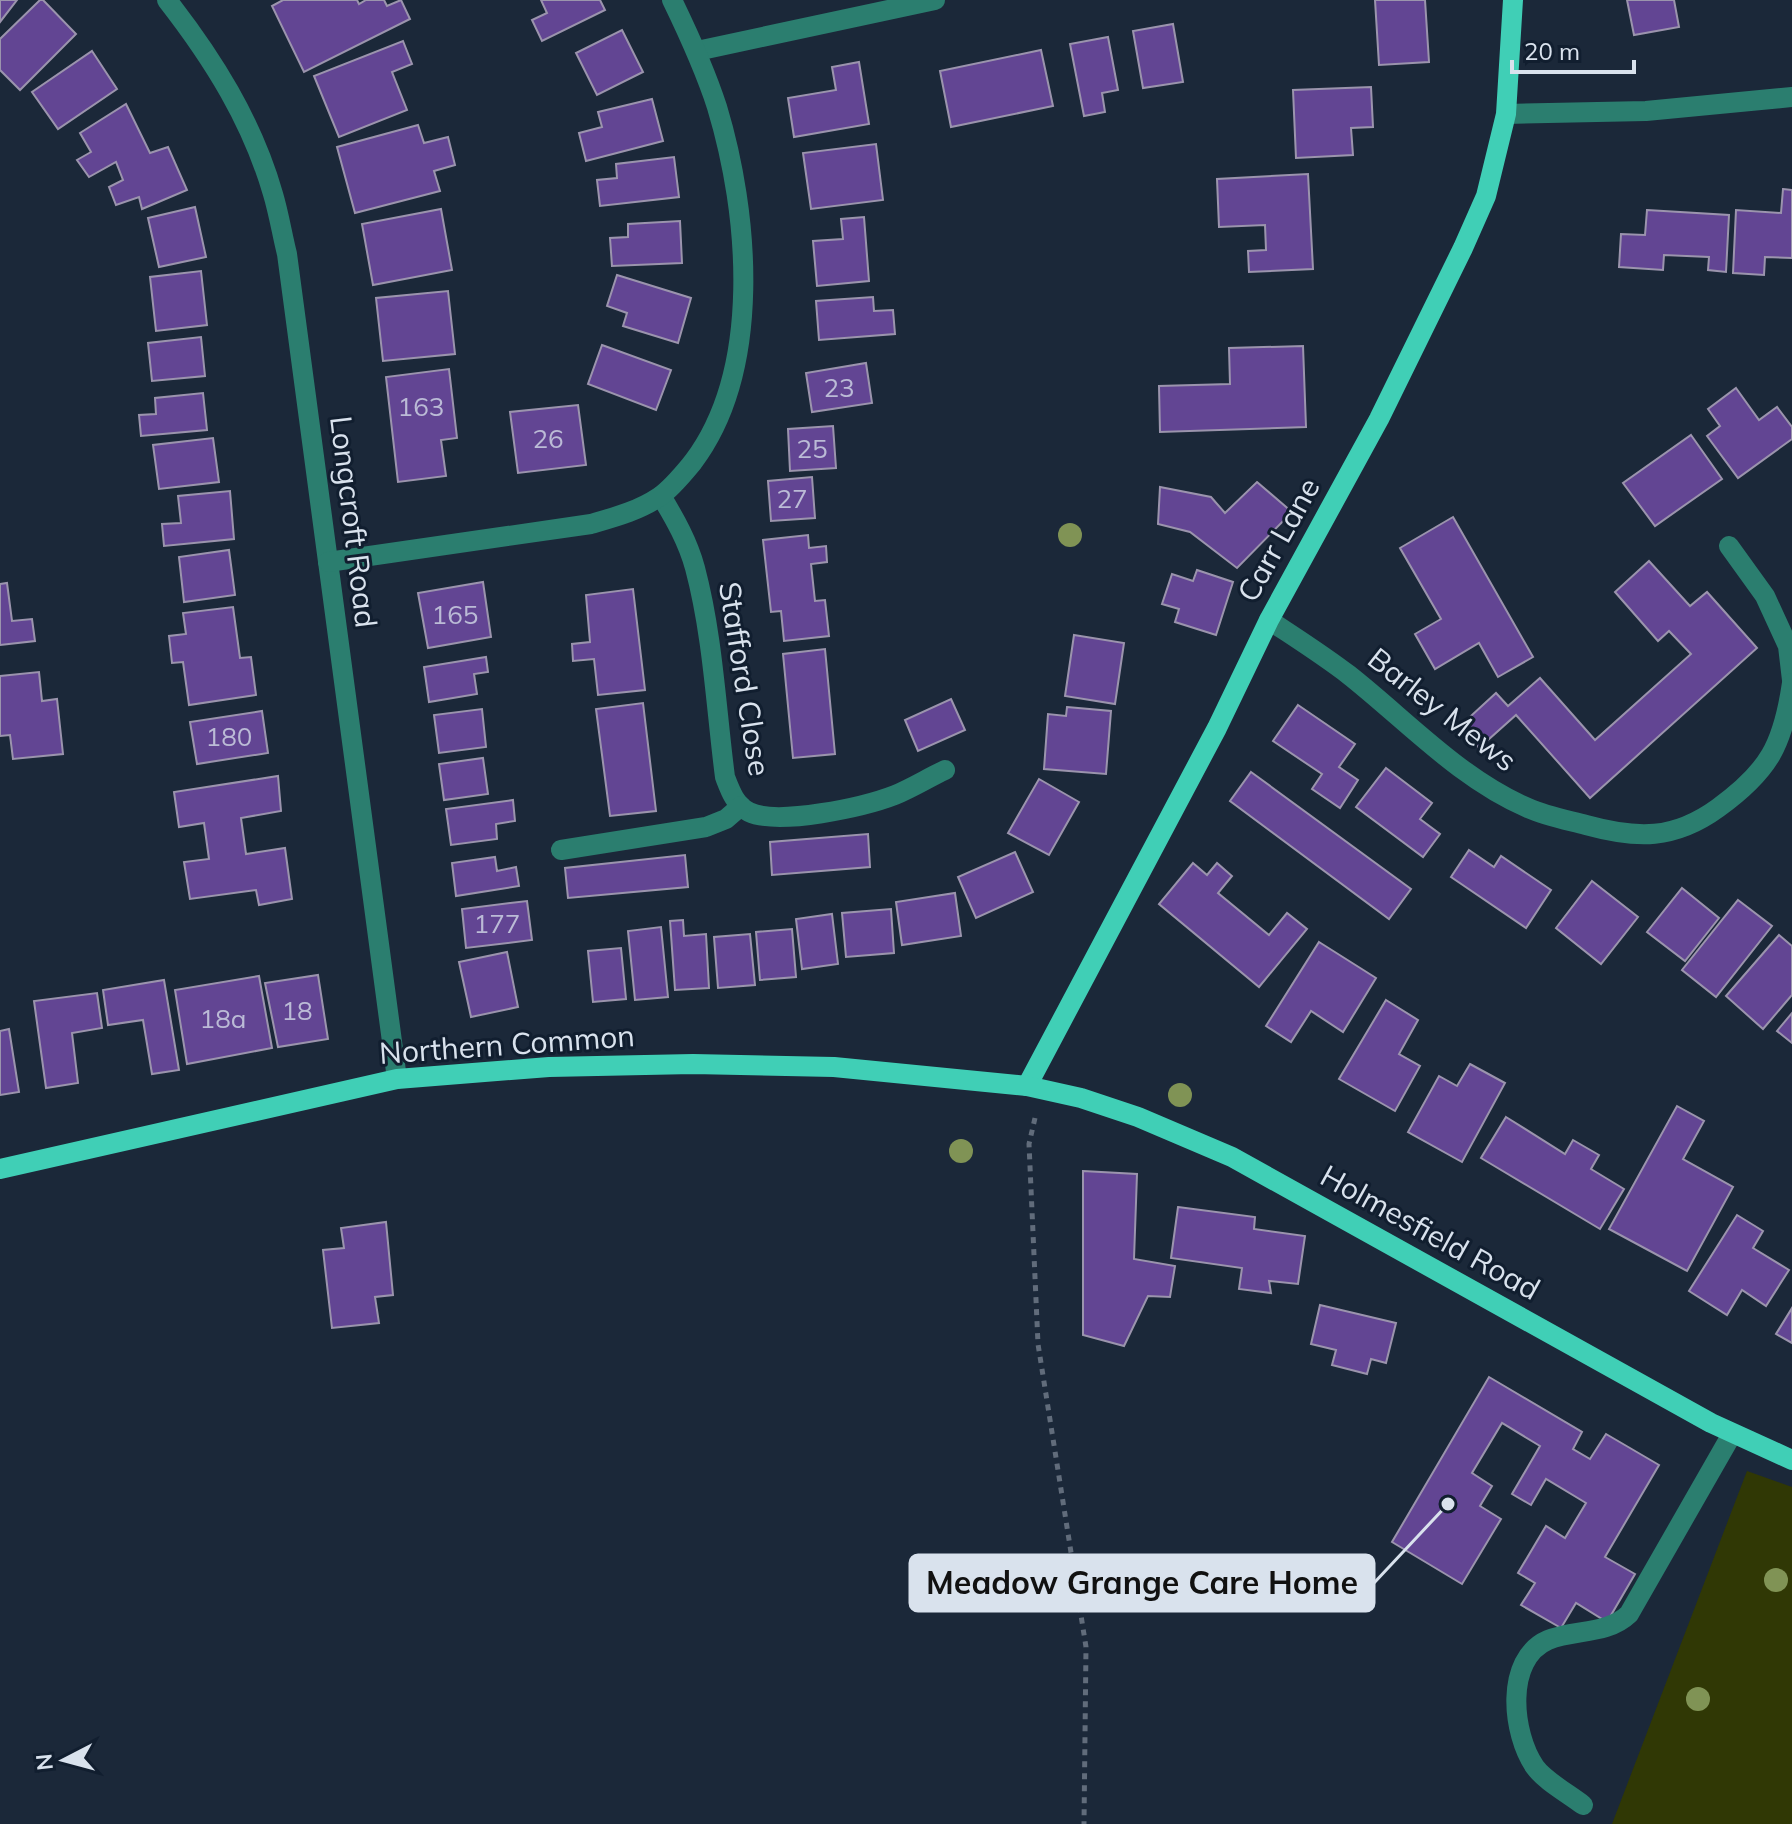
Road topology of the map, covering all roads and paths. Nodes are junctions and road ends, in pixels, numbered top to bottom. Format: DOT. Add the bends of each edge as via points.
graph roads {
  1 [pos="167,0"];
  2 [pos="672,0"];
  3 [pos="935,0"];
  4 [pos="1513,0"];
  5 [pos="697,51"];
  6 [pos="1792,97"];
  7 [pos="1506,114"];
  8 [pos="661,496"];
  9 [pos="1729,546"];
  10 [pos="328,562"];
  11 [pos="1269,620"];
  12 [pos="1792,682"];
  13 [pos="945,770"];
  14 [pos="741,806"];
  15 [pos="561,850"];
  16 [pos="397,1079"];
  17 [pos="1035,1087"];
  18 [pos="0,1169"];
  19 [pos="1732,1434"];
  20 [pos="1792,1460"];
  21 [pos="1583,1805"];
  22 [pos="1084,1824"];
  1 -- 10 [label="street, Longcroft Road" via="230,90 274,195 295,307"];
  2 -- 5 [label="street"];
  3 -- 5 [label="street"];
  4 -- 7 [label="main road, Carr Lane"];
  5 -- 8 [label="street" via="733,175 742,304 726,401 707,443"];
  6 -- 7 [label="street" via="1646,111"];
  7 -- 11 [label="main road, Carr Lane" via="1486,196 1434,310"];
  8 -- 10 [label="street" via="591,524"];
  8 -- 14 [label="street, Stafford Close" via="695,567 725,777"];
  9 -- 12 [label="street, Barley Mews" via="1765,596 1788,646"];
  10 -- 16 [label="street, Longcroft Road"];
  11 -- 12 [label="street, Barley Mews" via="1347,674 1487,787 1529,809 1614,833 1681,830 1732,798 1774,752 1787,720"];
  11 -- 17 [label="main road, Carr Lane"];
  13 -- 14 [label="street, Stafford Close" via="857,807 778,818"];
  14 -- 15 [label="street" via="706,827"];
  16 -- 17 [label="main road, Northern Common" via="549,1067 693,1064 834,1067"];
  16 -- 18 [label="main road, Northern Common"];
  17 -- 19 [label="main road, Holmesfield Road" via="1138,1117 1232,1157"];
  17 -- 22 [label="path" via="1029,1144 1038,1344 1086,1647"];
  19 -- 20 [label="main road, Holmesfield Road"];
  19 -- 21 [label="street" via="1629,1614 1617,1625 1545,1641 1525,1662 1515,1697 1520,1736 1536,1768"];
}
